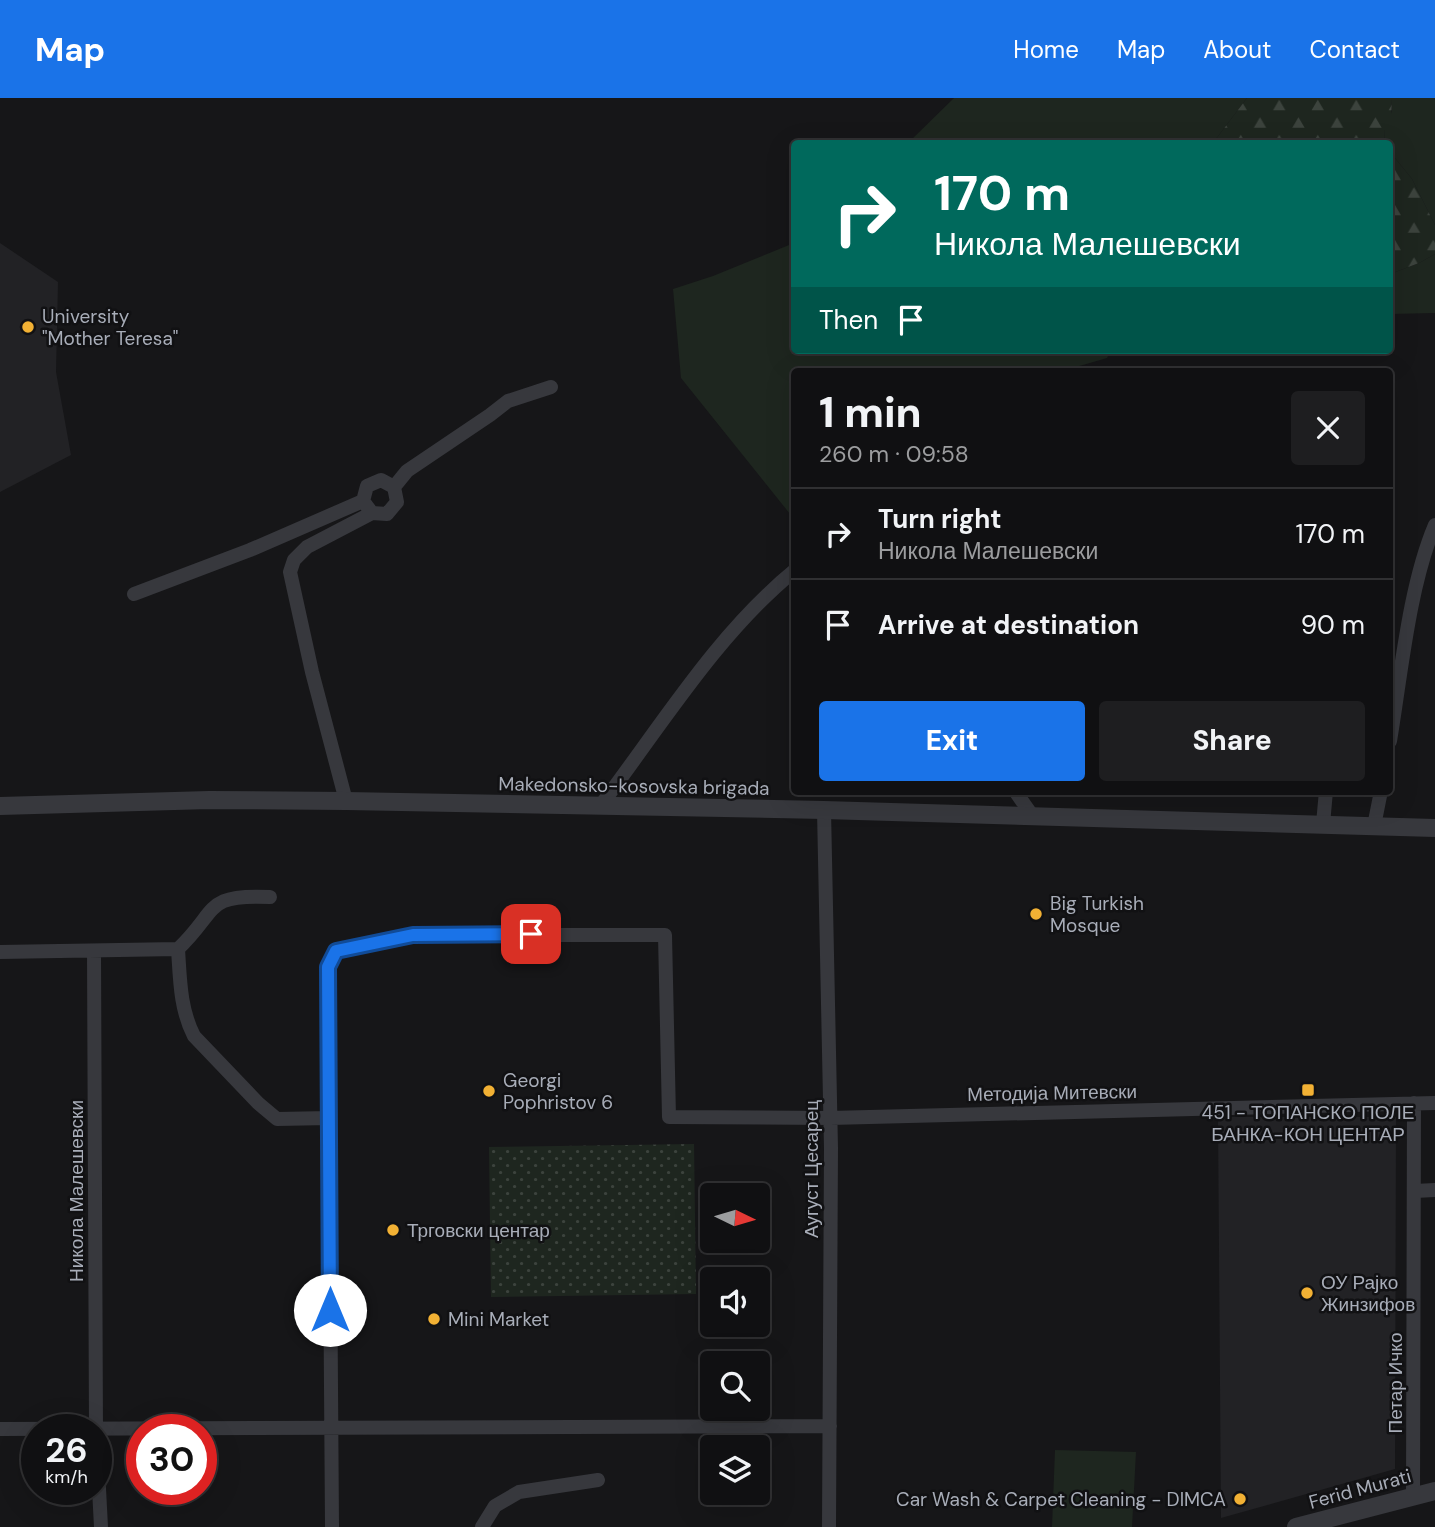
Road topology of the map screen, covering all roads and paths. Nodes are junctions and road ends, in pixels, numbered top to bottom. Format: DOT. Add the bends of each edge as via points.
graph roads {
  1 [pos="551,387"];
  2 [pos="394,487"];
  3 [pos="367,507"];
  4 [pos="1435,525"];
  5 [pos="791,573"];
  6 [pos="134,594"];
  7 [pos="1393,723"];
  8 [pos="1018,795"];
  9 [pos="1326,795"];
  10 [pos="1380,795"];
  11 [pos="346,801"];
  12 [pos="601,805"];
  13 [pos="0,806"];
  14 [pos="824,810"];
  15 [pos="1034,818"];
  16 [pos="1324,824"];
  17 [pos="1374,826"];
  18 [pos="1435,828"];
  19 [pos="270,897"];
  20 [pos="178,949"];
  21 [pos="94,951"];
  22 [pos="0,952"];
  23 [pos="1414,1103"];
  24 [pos="1435,1103"];
  25 [pos="329,1118"];
  26 [pos="830,1118"];
  27 [pos="1435,1190"];
  28 [pos="1415,1191"];
  29 [pos="96,1414"];
  30 [pos="830,1426"];
  31 [pos="331,1428"];
  32 [pos="0,1429"];
  33 [pos="21,1429"];
  34 [pos="112,1430"];
  35 [pos="598,1480"];
  36 [pos="1435,1491"];
  37 [pos="1413,1496"];
  38 [pos="99,1505"];
  39 [pos="100,1527"];
  40 [pos="332,1527"];
  41 [pos="482,1527"];
  42 [pos="829,1527"];
  43 [pos="1296,1527"];
  1 -- 2 [label="street" via="508,401 407,471"];
  2 -- 3 [label="street" via="381,480 367,486"];
  2 -- 3 [label="street" via="397,502 387,514"];
  3 -- 6 [label="street"];
  3 -- 11 [label="street" via="307,547 290,572"];
  4 -- 7 [label="street" via="1425,547"];
  5 -- 12 [label="street" via="724,641"];
  8 -- 15 [label="street"];
  9 -- 16 [label="street"];
  10 -- 17 [label="street"];
  11 -- 12 [label="street, Makedonsko-kosovska brigada"];
  11 -- 13 [label="street, Makedonsko-kosovska brigada"];
  12 -- 14 [label="street, Makedonsko-kosovska brigada"];
  14 -- 15 [label="street, Makedonsko-kosovska brigada"];
  14 -- 26 [label="street, Аугуст Цесарец"];
  15 -- 16 [label="street, Makedonsko-kosovska brigada"];
  16 -- 17 [label="street, Makedonsko-kosovska brigada"];
  17 -- 18 [label="street, Makedonsko-kosovska brigada"];
  19 -- 20 [label="street" via="233,896 220,901"];
  20 -- 21 [label="street"];
  20 -- 25 [label="street" via="183,1003 194,1036 278,1119"];
  21 -- 22 [label="street"];
  21 -- 29 [label="street, Никола Малешевски"];
  23 -- 24 [label="street, Методија Митевски"];
  23 -- 26 [label="street, Методија Митевски"];
  23 -- 28 [label="street, Петар Ичко"];
  25 -- 26 [label="street, Методија Митевски" via="328,967 336,951 413,935 664,935 669,1117"];
  25 -- 31 [label="street"];
  26 -- 30 [label="street, Аугуст Цесарец"];
  27 -- 28 [label="street"];
  28 -- 37 [label="street, Петар Ичко"];
  30 -- 31 [label="street"];
  30 -- 42 [label="street, Аугуст Цесарец"];
  31 -- 34 [label="street"];
  31 -- 40 [label="street"];
  32 -- 33 [label="street"];
  35 -- 41 [label="street" via="519,1492 495,1506"];
  36 -- 37 [label="street, Ferid Murati"];
  37 -- 43 [label="street, Ferid Murati"];
  38 -- 39 [label="street, Никола Малешевски"];
}
